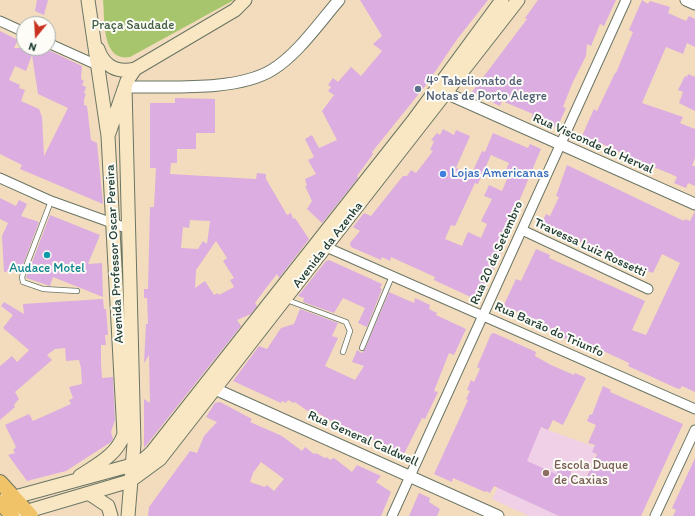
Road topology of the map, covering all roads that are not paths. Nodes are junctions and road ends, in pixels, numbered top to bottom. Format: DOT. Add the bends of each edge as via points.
graph roads {
  1 [pos="88,0"];
  2 [pos="245,0"];
  3 [pos="339,0"];
  4 [pos="502,0"];
  5 [pos="518,0"];
  6 [pos="626,0"];
  7 [pos="686,0"];
  8 [pos="695,4"];
  9 [pos="0,21"];
  10 [pos="16,28"];
  11 [pos="93,36"];
  12 [pos="56,46"];
  13 [pos="97,64"];
  14 [pos="136,69"];
  15 [pos="125,87"];
  16 [pos="441,91"];
  17 [pos="108,136"];
  18 [pos="560,146"];
  19 [pos="0,178"];
  20 [pos="50,201"];
  21 [pos="695,204"];
  22 [pos="114,223"];
  23 [pos="129,229"];
  24 [pos="522,230"];
  25 [pos="326,247"];
  26 [pos="392,276"];
  27 [pos="648,289"];
  28 [pos="77,291"];
  29 [pos="285,299"];
  30 [pos="483,316"];
  31 [pos="362,348"];
  32 [pos="343,352"];
  33 [pos="215,389"];
  34 [pos="695,409"];
  35 [pos="695,430"];
  36 [pos="132,465"];
  37 [pos="410,475"];
  38 [pos="130,481"];
  39 [pos="69,483"];
  40 [pos="90,494"];
  41 [pos="12,506"];
  42 [pos="111,516"];
  43 [pos="128,516"];
  44 [pos="392,516"];
  45 [pos="498,516"];
  46 [pos="655,516"];
  1 -- 11 [label="main road, Avenida Professor Oscar Pereira"];
  2 -- 14 [label="main road" via="235,10"];
  3 -- 15 [label="street" via="286,59 272,70 254,78 218,85"];
  4 -- 16 [label="main road, Avenida da Azenha"];
  5 -- 16 [label="main road, Avenida da Azenha"];
  6 -- 18 [label="street, Rua 20 de Setembro"];
  7 -- 8 [label="street"];
  9 -- 10 [label="street"];
  11 -- 13 [label="main road, Avenida Professor Oscar Pereira"];
  11 -- 14 [label="main road" via="99,54 110,67 123,71"];
  12 -- 13 [label="street"];
  13 -- 17 [label="main road, Avenida Professor Oscar Pereira"];
  14 -- 15 [label="main road"];
  15 -- 17 [label="main road"];
  15 -- 23 [label="main road, Avenida Professor Oscar Pereira"];
  16 -- 18 [label="street, Rua Visconde do Herval"];
  16 -- 25 [label="main road, Avenida da Azenha"];
  16 -- 36 [label="main road, Avenida da Azenha" via="152,452"];
  17 -- 22 [label="main road, Avenida Professor Oscar Pereira"];
  18 -- 21 [label="street, Rua Visconde do Herval"];
  18 -- 24 [label="street, Rua 20 de Setembro"];
  19 -- 20 [label="street"];
  20 -- 22 [label="street"];
  20 -- 28 [label="lane" via="22,277 23,282 43,289"];
  22 -- 23 [label="street"];
  22 -- 39 [label="main road, Avenida Professor Oscar Pereira" via="124,434 112,455"];
  23 -- 36 [label="main road, Avenida Professor Oscar Pereira" via="134,444"];
  24 -- 27 [label="street, Travessa Luiz Rossetti"];
  24 -- 30 [label="street, Rua 20 de Setembro"];
  25 -- 26 [label="street, Rua Barão do Triunfo"];
  25 -- 29 [label="main road, Avenida da Azenha"];
  26 -- 30 [label="street, Rua Barão do Triunfo"];
  26 -- 31 [label="lane"];
  29 -- 32 [label="lane" via="346,322 350,331"];
  29 -- 33 [label="main road, Avenida da Azenha"];
  30 -- 34 [label="street, Rua Barão do Triunfo"];
  30 -- 37 [label="street, Rua 20 de Setembro"];
  33 -- 37 [label="street, Rua General Caldwell"];
  33 -- 38 [label="main road, Avenida da Azenha" via="160,459"];
  35 -- 46 [label="street"];
  36 -- 38 [label="main road"];
  36 -- 39 [label="main road, Avenida da Azenha"];
  37 -- 44 [label="street, Rua 20 de Setembro"];
  37 -- 45 [label="street, Rua General Caldwell"];
  38 -- 40 [label="main road, Avenida da Azenha"];
  38 -- 43 [label="main road"];
  39 -- 41 [label="main road, Avenida da Azenha"];
  40 -- 41 [label="main road, Avenida da Azenha"];
  40 -- 42 [label="main road" via="108,506"];
}
